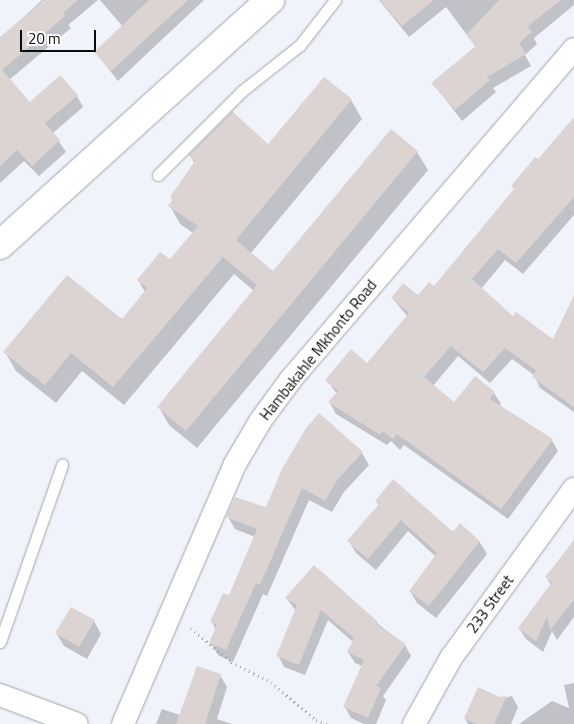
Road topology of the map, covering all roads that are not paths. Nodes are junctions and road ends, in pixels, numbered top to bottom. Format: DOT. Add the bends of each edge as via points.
graph roads {
  1 [pos="270,0"];
  2 [pos="334,0"];
  3 [pos="574,49"];
  4 [pos="158,175"];
  5 [pos="0,245"];
  6 [pos="62,465"];
  7 [pos="574,489"];
  8 [pos="0,642"];
  9 [pos="0,694"];
  10 [pos="77,724"];
  11 [pos="122,724"];
  12 [pos="414,724"];
  1 -- 5 [label="street"];
  2 -- 4 [label="lane" via="300,45 242,91"];
  3 -- 11 [label="street, Hambakahle Mkhonto Road" via="292,378 261,420 235,464"];
  6 -- 8 [label="lane"];
  7 -- 12 [label="street, 233 Street" via="451,658"];
  9 -- 10 [label="street"];
}
